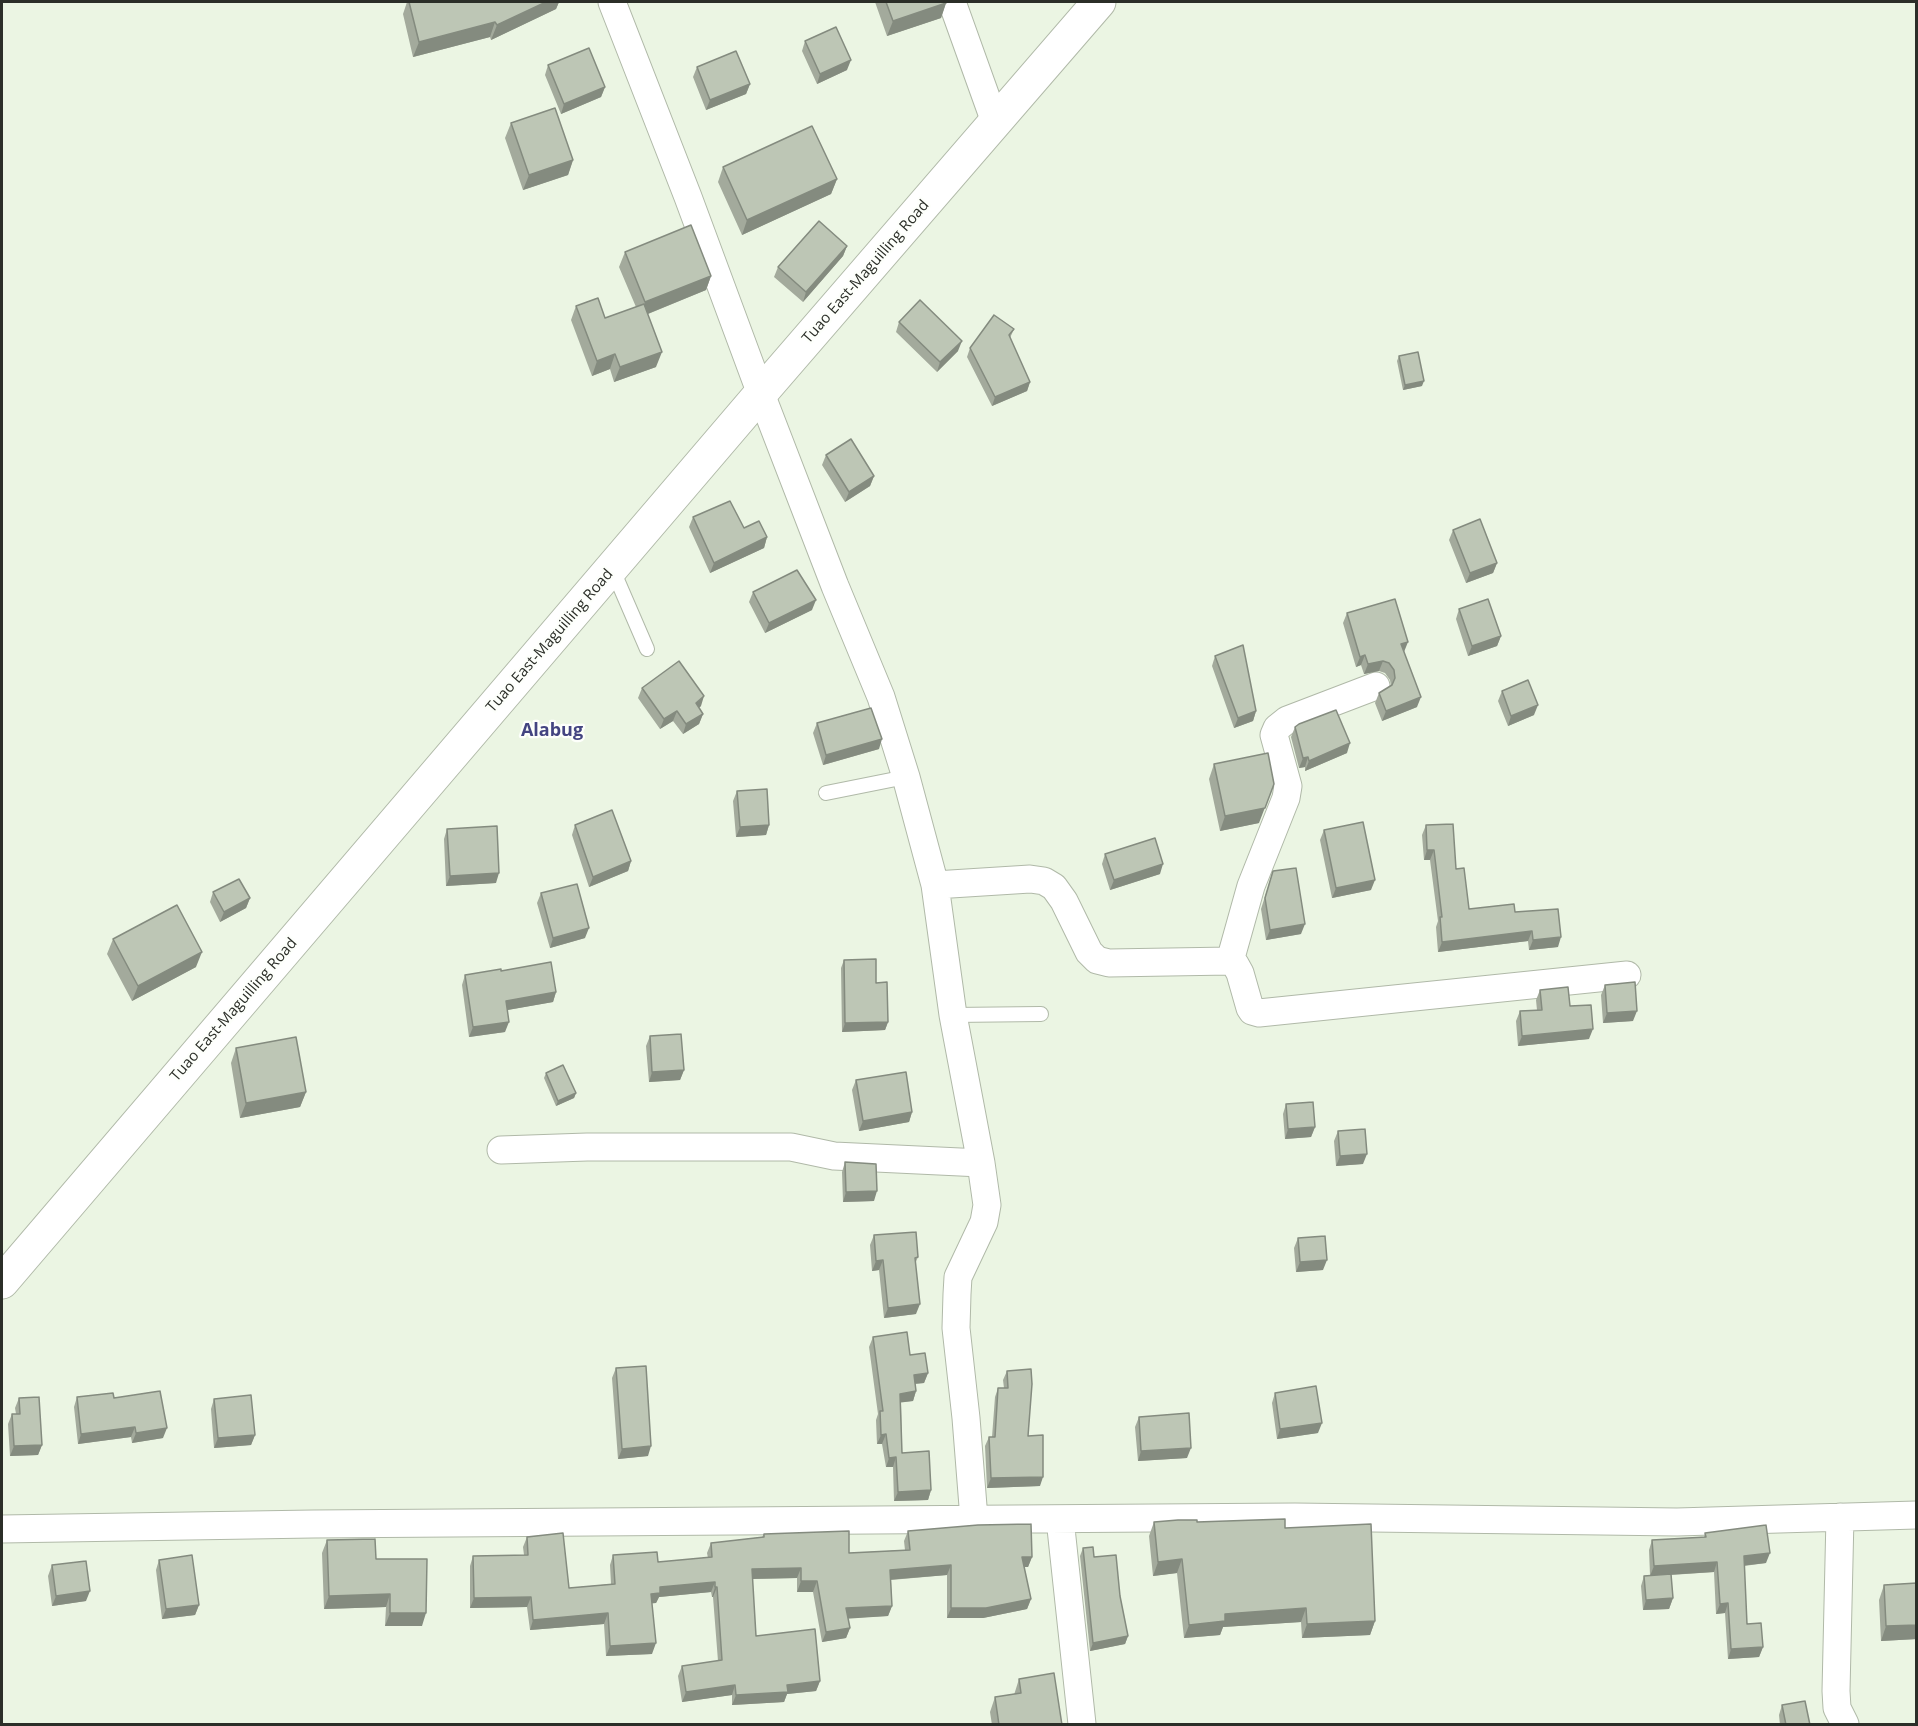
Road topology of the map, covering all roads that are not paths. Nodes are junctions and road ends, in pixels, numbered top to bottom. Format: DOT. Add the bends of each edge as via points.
graph roads {
  1 [pos="612,2"];
  2 [pos="952,2"];
  3 [pos="1099,2"];
  4 [pos="995,122"];
  5 [pos="760,394"];
  6 [pos="612,568"];
  7 [pos="647,649"];
  8 [pos="1376,686"];
  9 [pos="906,777"];
  10 [pos="826,793"];
  11 [pos="934,885"];
  12 [pos="1230,960"];
  13 [pos="1627,975"];
  14 [pos="1041,1014"];
  15 [pos="954,1015"];
  16 [pos="501,1150"];
  17 [pos="981,1163"];
  18 [pos="2,1282"];
  19 [pos="1917,1515"];
  20 [pos="1839,1517"];
  21 [pos="974,1519"];
  22 [pos="1060,1519"];
  23 [pos="2,1529"];
  24 [pos="1082,1725"];
  25 [pos="1845,1725"];
  1 -- 5 [label="street"];
  2 -- 4 [label="street"];
  3 -- 4 [label="main road, Tuao East-Maguilling Road"];
  4 -- 5 [label="main road, Tuao East-Maguilling Road"];
  5 -- 6 [label="main road, Tuao East-Maguilling Road"];
  5 -- 9 [label="street" via="881,697"];
  6 -- 7 [label="lane"];
  6 -- 18 [label="main road, Tuao East-Maguilling Road"];
  8 -- 12 [label="street" via="1287,720 1277,728 1274,735 1288,786 1286,798 1251,886"];
  9 -- 10 [label="lane"];
  9 -- 11 [label="street"];
  11 -- 12 [label="street" via="1044,881 1064,901 1089,952 1097,960"];
  11 -- 15 [label="street"];
  12 -- 13 [label="street" via="1240,973 1250,1008 1259,1013"];
  14 -- 15 [label="lane"];
  15 -- 17 [label="street"];
  16 -- 17 [label="street" via="791,1147 834,1156"];
  17 -- 21 [label="street" via="987,1205 984,1222 958,1277 956,1328"];
  19 -- 20 [label="street"];
  20 -- 22 [label="street" via="1677,1522 1295,1517"];
  20 -- 25 [label="street" via="1836,1691 1837,1708"];
  21 -- 22 [label="street"];
  21 -- 23 [label="street"];
  22 -- 24 [label="street"];
}
